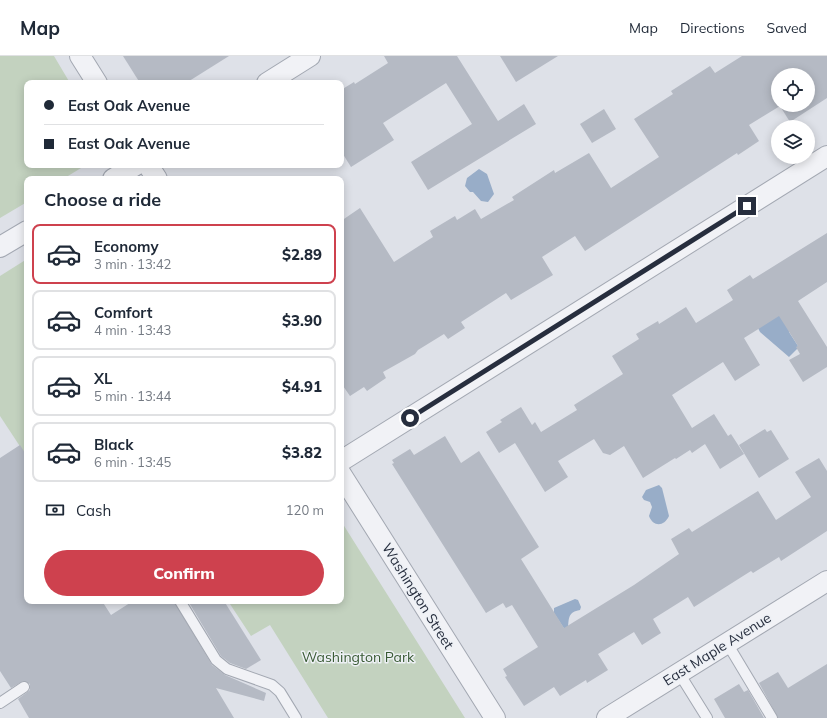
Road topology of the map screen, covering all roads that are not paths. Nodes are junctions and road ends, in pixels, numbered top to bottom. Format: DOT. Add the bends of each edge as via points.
graph roads {
  1 [pos="80,56"];
  2 [pos="310,56"];
  3 [pos="95,80"];
  4 [pos="272,80"];
  5 [pos="827,156"];
  6 [pos="131,168"];
  7 [pos="118,176"];
  8 [pos="24,233"];
  9 [pos="0,247"];
  10 [pos="344,459"];
  11 [pos="344,479"];
  12 [pos="827,581"];
  13 [pos="182,604"];
  14 [pos="727,643"];
  15 [pos="679,673"];
  16 [pos="24,687"];
  17 [pos="0,703"];
  18 [pos="296,718"];
  19 [pos="495,718"];
  20 [pos="607,718"];
  21 [pos="707,718"];
  22 [pos="772,718"];
  1 -- 3 [label="street"];
  2 -- 4 [label="street"];
  5 -- 10 [label="street"];
  6 -- 7 [label="street"];
  8 -- 9 [label="street"];
  11 -- 19 [label="street, Washington Street"];
  12 -- 14 [label="street, East Maple Avenue"];
  13 -- 18 [label="lane" via="216,660 227,669 272,685 280,692"];
  14 -- 15 [label="street, East Maple Avenue"];
  14 -- 22 [label="lane"];
  15 -- 20 [label="street, East Maple Avenue"];
  15 -- 21 [label="lane"];
  16 -- 17 [label="lane"];
}
